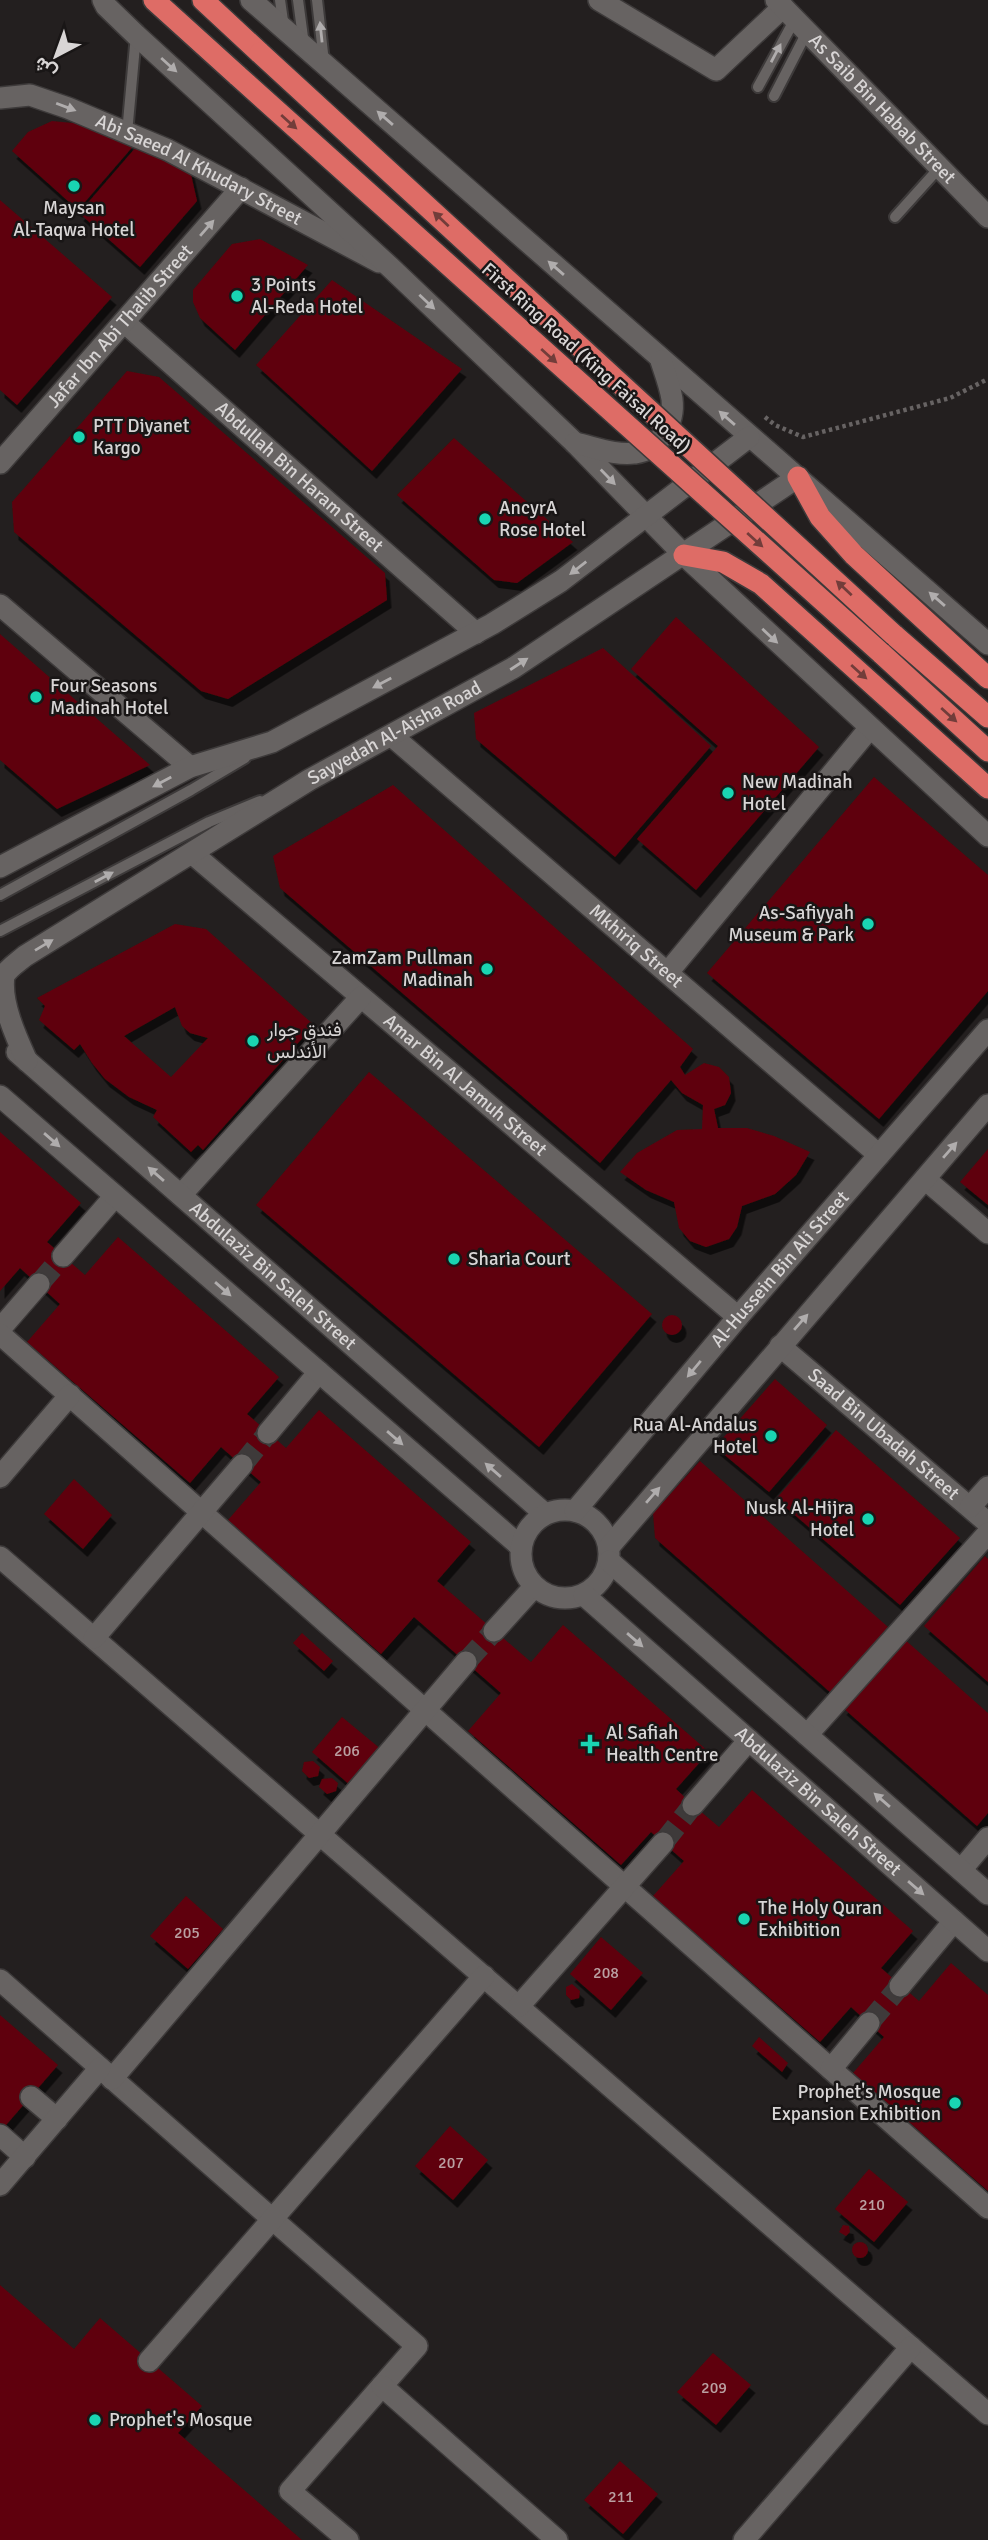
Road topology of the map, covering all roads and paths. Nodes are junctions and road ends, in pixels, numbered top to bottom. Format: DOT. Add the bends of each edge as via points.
graph roads {
  1 [pos="154,0"];
  2 [pos="203,0"];
  3 [pos="250,0"];
  4 [pos="280,0"];
  5 [pos="298,0"];
  6 [pos="317,0"];
  7 [pos="599,0"];
  8 [pos="103,2"];
  9 [pos="790,14"];
  10 [pos="285,30"];
  11 [pos="135,35"];
  12 [pos="304,47"];
  13 [pos="324,65"];
  14 [pos="758,87"];
  15 [pos="774,96"];
  16 [pos="0,98"];
  17 [pos="127,133"];
  18 [pos="940,167"];
  19 [pos="241,188"];
  20 [pos="988,216"];
  21 [pos="895,217"];
  22 [pos="390,267"];
  23 [pos="124,322"];
  24 [pos="661,360"];
  25 [pos="988,379"];
  26 [pos="764,416"];
  27 [pos="749,437"];
  28 [pos="575,443"];
  29 [pos="0,463"];
  30 [pos="798,477"];
  31 [pos="646,515"];
  32 [pos="684,555"];
  33 [pos="0,605"];
  34 [pos="476,633"];
  35 [pos="988,643"];
  36 [pos="988,678"];
  37 [pos="988,717"];
  38 [pos="869,729"];
  39 [pos="392,736"];
  40 [pos="272,742"];
  41 [pos="988,751"];
  42 [pos="190,767"];
  43 [pos="309,780"];
  44 [pos="988,788"];
  45 [pos="988,836"];
  46 [pos="192,854"];
  47 [pos="0,867"];
  48 [pos="0,895"];
  49 [pos="0,932"];
  50 [pos="669,971"];
  51 [pos="361,997"];
  52 [pos="988,1030"];
  53 [pos="0,1038"];
  54 [pos="27,1061"];
  55 [pos="0,1096"];
  56 [pos="988,1105"];
  57 [pos="880,1155"];
  58 [pos="925,1179"];
  59 [pos="181,1195"];
  60 [pos="115,1196"];
  61 [pos="988,1233"];
  62 [pos="63,1256"];
  63 [pos="38,1284"];
  64 [pos="738,1317"];
  65 [pos="0,1331"];
  66 [pos="780,1346"];
  67 [pos="319,1372"];
  68 [pos="70,1395"];
  69 [pos="268,1433"];
  70 [pos="242,1465"];
  71 [pos="0,1477"];
  72 [pos="988,1487"];
  73 [pos="970,1507"];
  74 [pos="576,1511"];
  75 [pos="202,1513"];
  76 [pos="544,1514"];
  77 [pos="988,1523"];
  78 [pos="988,1533"];
  79 [pos="520,1547"];
  80 [pos="609,1554"];
  81 [pos="0,1557"];
  82 [pos="534,1587"];
  83 [pos="584,1595"];
  84 [pos="495,1631"];
  85 [pos="94,1638"];
  86 [pos="466,1662"];
  87 [pos="425,1709"];
  88 [pos="807,1735"];
  89 [pos="749,1740"];
  90 [pos="694,1805"];
  91 [pos="320,1833"];
  92 [pos="988,1838"];
  93 [pos="663,1843"];
  94 [pos="961,1870"];
  95 [pos="625,1887"];
  96 [pos="988,1894"];
  97 [pos="954,1921"];
  98 [pos="988,1951"];
  99 [pos="484,1976"];
  100 [pos="0,1980"];
  101 [pos="901,1986"];
  102 [pos="519,2006"];
  103 [pos="869,2023"];
  104 [pos="831,2069"];
  105 [pos="106,2073"];
  106 [pos="31,2096"];
  107 [pos="57,2119"];
  108 [pos="0,2135"];
  109 [pos="25,2157"];
  110 [pos="0,2185"];
  111 [pos="988,2208"];
  112 [pos="272,2219"];
  113 [pos="911,2347"];
  114 [pos="149,2361"];
  115 [pos="382,2386"];
  116 [pos="985,2405"];
  117 [pos="348,2540"];
  118 [pos="557,2540"];
  119 [pos="744,2540"];
  1 -- 41 [label="highway, First Ring Road (King Faisal Road), one-way, bridge"];
  37 -- 2 [label="highway, First Ring Road (King Faisal Road), one-way, bridge"];
  3 -- 10 [label="street"];
  4 -- 10 [label="lane"];
  5 -- 12 [label="lane"];
  13 -- 6 [label="lane, one-way"];
  7 -- 9 [label="street" via="716,70"];
  8 -- 11 [label="street"];
  14 -- 9 [label="lane, one-way"];
  9 -- 15 [label="lane"];
  9 -- 18 [label="street, As Saib Bin Habab Street"];
  10 -- 12 [label="street"];
  11 -- 17 [label="lane"];
  11 -- 22 [label="street, one-way"];
  12 -- 13 [label="street"];
  24 -- 13 [label="street, one-way"];
  16 -- 17 [label="street, Abi Saeed Al Khudary Street, one-way" via="30,95"];
  17 -- 19 [label="street, Abi Saeed Al Khudary Street"];
  18 -- 20 [label="street, As Saib Bin Habab Street"];
  18 -- 21 [label="lane"];
  19 -- 22 [label="street, Abi Saeed Al Khudary Street"];
  23 -- 19 [label="street, Jafar Ibn Abi Thalib Street, one-way"];
  22 -- 28 [label="street, one-way"];
  23 -- 29 [label="street, Jafar Ibn Abi Thalib Street"];
  23 -- 34 [label="street, Abdullah Bin Haram Street"];
  27 -- 24 [label="street, one-way"];
  24 -- 28 [label="street" via="672,398 671,419 661,438 648,450 634,453"];
  25 -- 26 [label="path" via="950,398 803,437"];
  27 -- 30 [label="street"];
  27 -- 31 [label="street"];
  28 -- 31 [label="street, one-way"];
  30 -- 32 [label="street, Sayyedah Al-Aisha Road"];
  35 -- 30 [label="street, one-way"];
  30 -- 36 [label="highway" via="820,517 854,555"];
  31 -- 32 [label="street"];
  31 -- 34 [label="street, one-way" via="561,581"];
  32 -- 38 [label="street, one-way"];
  39 -- 32 [label="street, Sayyedah Al-Aisha Road, one-way" via="513,668"];
  32 -- 44 [label="highway, one-way" via="723,562 761,583"];
  33 -- 42 [label="street"];
  34 -- 40 [label="street, one-way"];
  38 -- 45 [label="street"];
  38 -- 50 [label="street"];
  39 -- 43 [label="street, Sayyedah Al-Aisha Road"];
  39 -- 50 [label="street, Mkhiriq Street"];
  40 -- 42 [label="street"];
  40 -- 48 [label="lane"];
  42 -- 47 [label="street, one-way"];
  43 -- 46 [label="street, Sayyedah Al-Aisha Road"];
  49 -- 43 [label="lane, one-way" via="209,822"];
  46 -- 51 [label="street, Amar Bin Al Jamuh Street"];
  54 -- 46 [label="street, Sayyedah Al-Aisha Road, one-way" via="0,992 5,973 25,956"];
  50 -- 57 [label="street, Mkhiriq Street"];
  51 -- 59 [label="street"];
  51 -- 64 [label="street, Amar Bin Al Jamuh Street"];
  52 -- 57 [label="street, Al-Hussein Bin Ali Street"];
  53 -- 54 [label="street, Abdulaziz Bin Saleh Street"];
  59 -- 54 [label="street, Abdulaziz Bin Saleh Street, one-way"];
  55 -- 60 [label="street, one-way"];
  58 -- 56 [label="street, one-way"];
  57 -- 64 [label="street, Al-Hussein Bin Ali Street"];
  58 -- 61 [label="street"];
  66 -- 58 [label="street, one-way"];
  76 -- 59 [label="street, Abdulaziz Bin Saleh Street, one-way"];
  60 -- 62 [label="street"];
  60 -- 67 [label="street, one-way"];
  63 -- 65 [label="street"];
  64 -- 74 [label="street, Al-Hussein Bin Ali Street, one-way"];
  65 -- 68 [label="street"];
  66 -- 73 [label="street, Saad Bin Ubadah Street"];
  80 -- 66 [label="street, one-way"];
  67 -- 69 [label="street"];
  67 -- 79 [label="street, one-way"];
  68 -- 71 [label="street"];
  68 -- 75 [label="street"];
  70 -- 75 [label="street"];
  72 -- 73 [label="street"];
  73 -- 77 [label="street, Saad Bin Ubadah Street"];
  74 -- 76 [label="street"];
  74 -- 80 [label="street" via="601,1528"];
  75 -- 85 [label="street"];
  75 -- 87 [label="street"];
  76 -- 79 [label="street" via="533,1522"];
  78 -- 88 [label="street"];
  79 -- 82 [label="street" via="523,1568"];
  80 -- 83 [label="street" via="605,1575"];
  80 -- 88 [label="street"];
  81 -- 85 [label="street"];
  82 -- 83 [label="street" via="558,1599"];
  82 -- 84 [label="street"];
  83 -- 89 [label="street, Abdulaziz Bin Saleh Street, one-way"];
  85 -- 91 [label="street"];
  86 -- 87 [label="street"];
  87 -- 91 [label="street"];
  87 -- 95 [label="street"];
  94 -- 88 [label="street, one-way"];
  89 -- 90 [label="street"];
  89 -- 97 [label="street, Abdulaziz Bin Saleh Street, one-way"];
  91 -- 99 [label="street"];
  91 -- 105 [label="street"];
  92 -- 94 [label="street"];
  93 -- 95 [label="street"];
  94 -- 96 [label="street"];
  95 -- 102 [label="street"];
  95 -- 104 [label="street"];
  97 -- 98 [label="street, Abdulaziz Bin Saleh Street"];
  97 -- 101 [label="street"];
  99 -- 102 [label="street"];
  99 -- 112 [label="street"];
  100 -- 105 [label="street"];
  102 -- 113 [label="street"];
  103 -- 104 [label="street"];
  104 -- 111 [label="street"];
  105 -- 107 [label="street"];
  105 -- 112 [label="street"];
  106 -- 107 [label="street"];
  107 -- 109 [label="street"];
  108 -- 109 [label="street"];
  109 -- 110 [label="street"];
  112 -- 114 [label="street"];
  112 -- 115 [label="street" via="417,2346"];
  113 -- 116 [label="street"];
  113 -- 119 [label="street"];
  115 -- 117 [label="street" via="290,2491"];
  115 -- 118 [label="street"];
}
